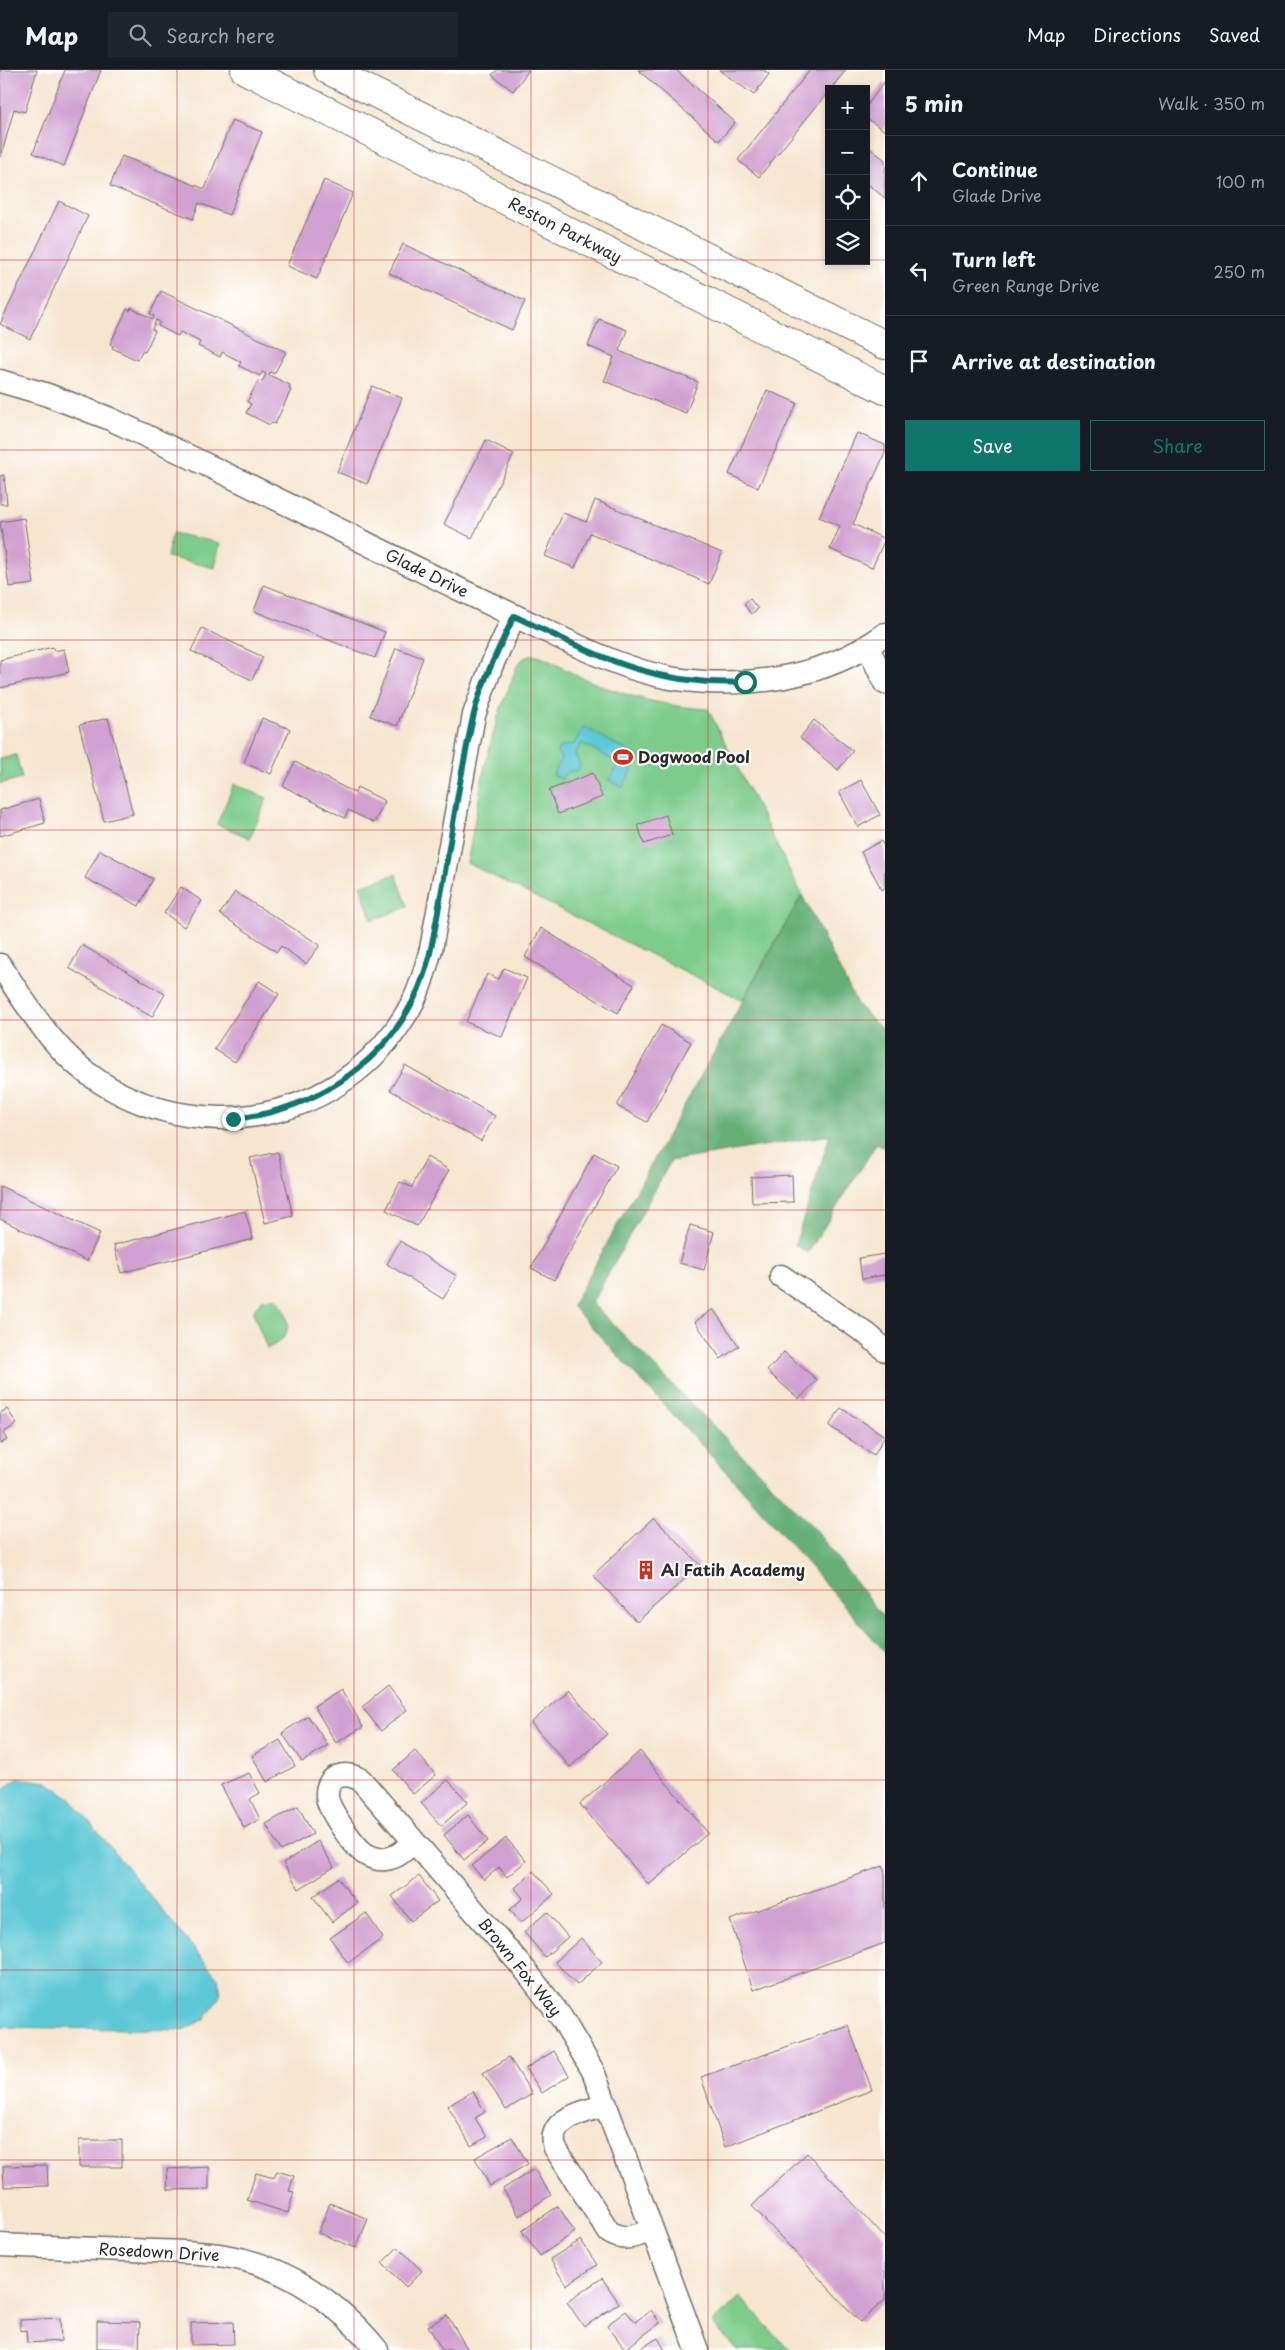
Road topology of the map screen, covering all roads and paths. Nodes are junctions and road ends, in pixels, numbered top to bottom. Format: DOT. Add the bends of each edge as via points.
graph roads {
  1 [pos="245,70"];
  2 [pos="328,70"];
  3 [pos="885,345"];
  4 [pos="0,381"];
  5 [pos="885,390"];
  6 [pos="514,616"];
  7 [pos="879,641"];
  8 [pos="885,683"];
  9 [pos="0,966"];
  10 [pos="781,1276"];
  11 [pos="885,1350"];
  12 [pos="414,1842"];
  13 [pos="606,2105"];
  14 [pos="651,2231"];
  15 [pos="0,2245"];
  16 [pos="377,2350"];
  17 [pos="697,2350"];
  1 -- 5 [label="main road, Reston Parkway"];
  2 -- 3 [label="main road"];
  4 -- 6 [label="street, Glade Drive" via="64,400 125,426"];
  6 -- 7 [label="street, Glade Drive" via="622,665 689,680 730,683 776,678 827,664"];
  6 -- 9 [label="street" via="474,715 431,949 422,980 399,1024 359,1068 335,1086 282,1110 233,1119 193,1117 145,1106 98,1081 74,1063 38,1023"];
  7 -- 8 [label="street"];
  10 -- 11 [label="street" via="867,1334"];
  12 -- 13 [label="street, Brown Fox Way" via="526,1971 561,2017 593,2071"];
  13 -- 14 [label="street, Brown Fox Way"];
  13 -- 14 [label="street" via="569,2118 554,2131 552,2140 609,2232 627,2239"];
  14 -- 17 [label="street, Brown Fox Way"];
  15 -- 16 [label="street, Rosedown Drive" via="202,2253 249,2262 291,2279 330,2304"];
}
